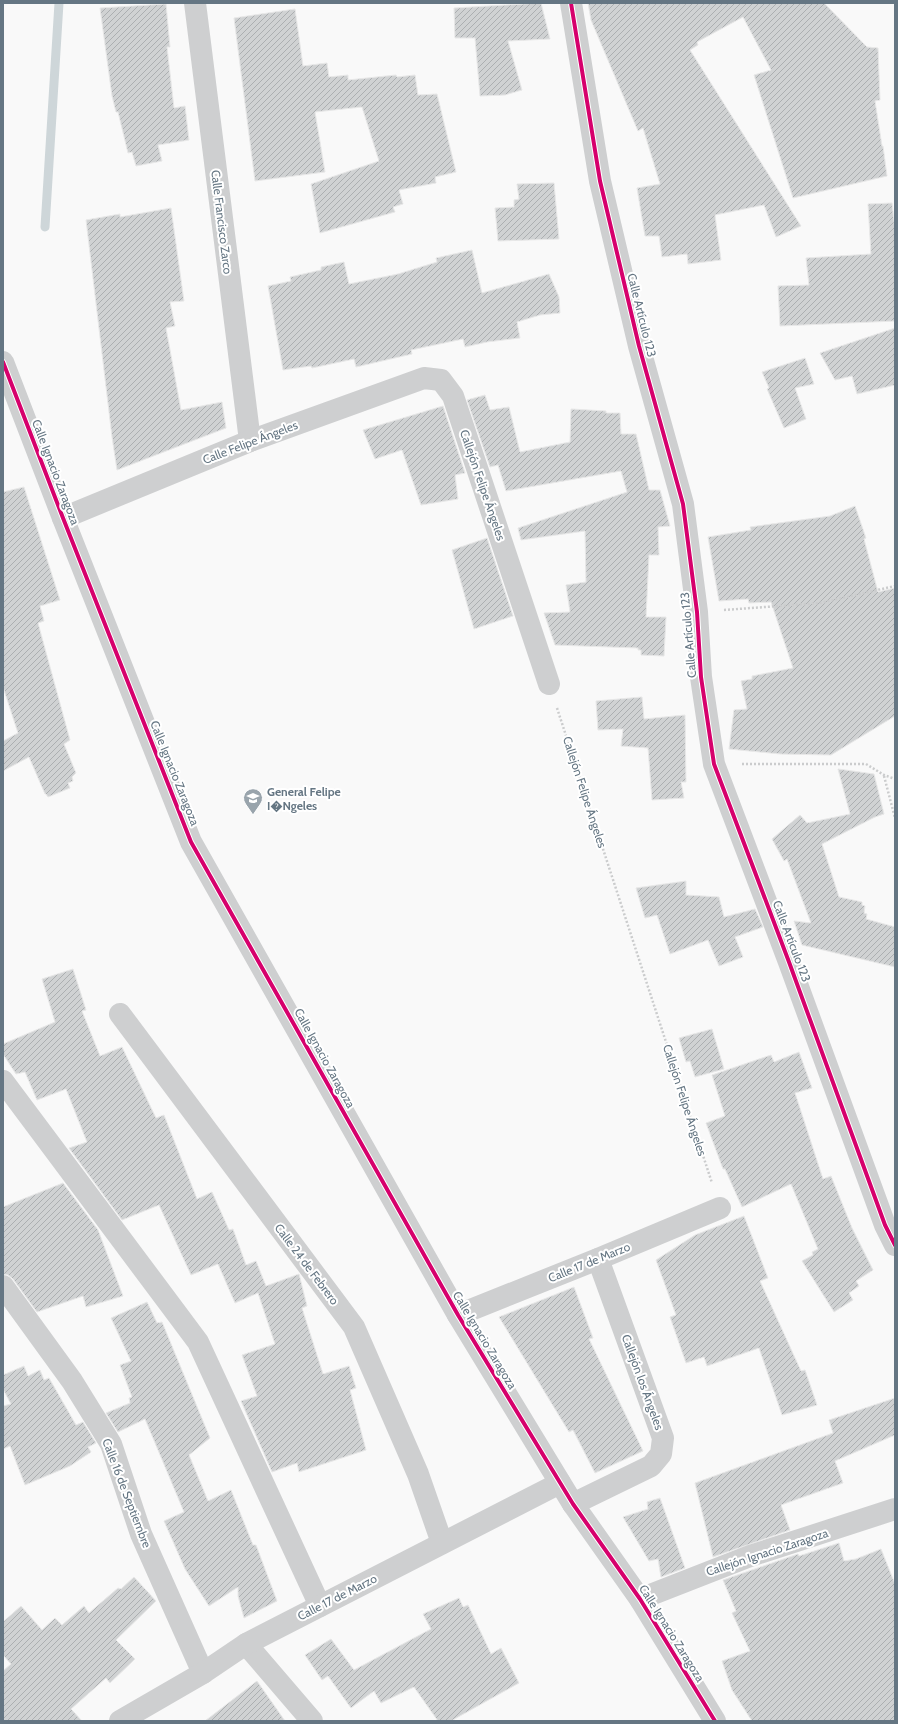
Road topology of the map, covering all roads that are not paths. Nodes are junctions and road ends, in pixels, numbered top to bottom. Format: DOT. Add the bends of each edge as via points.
graph roads {
  1 [pos="195,3"];
  2 [pos="571,3"];
  3 [pos="3,362"];
  4 [pos="441,380"];
  5 [pos="250,441"];
  6 [pos="63,518"];
  7 [pos="549,684"];
  8 [pos="120,1014"];
  9 [pos="3,1081"];
  10 [pos="720,1208"];
  11 [pos="895,1245"];
  12 [pos="598,1259"];
  13 [pos="3,1286"];
  14 [pos="458,1315"];
  15 [pos="560,1483"];
  16 [pos="573,1504"];
  17 [pos="895,1510"];
  18 [pos="442,1543"];
  19 [pos="640,1599"];
  20 [pos="320,1606"];
  21 [pos="246,1644"];
  22 [pos="202,1673"];
  23 [pos="120,1721"];
  24 [pos="312,1721"];
  25 [pos="715,1721"];
  1 -- 5 [label="street, Calle Francisco Zarco"];
  2 -- 11 [label="street, Calle Artículo 123" via="600,181 639,346 683,504 697,612 701,677 714,764 885,1225"];
  3 -- 6 [label="street, Calle Ignacio Zaragoza"];
  4 -- 5 [label="street, Calle Felipe Ángeles" via="424,378"];
  4 -- 7 [label="street, Callejón Felipe Ángeles" via="453,396"];
  5 -- 6 [label="street, Calle Felipe Ángeles"];
  6 -- 14 [label="street, Calle Ignacio Zaragoza" via="191,842"];
  8 -- 18 [label="street, Calle 24 de Febrero" via="354,1327 418,1474"];
  9 -- 20 [label="street" via="198,1342"];
  10 -- 12 [label="street, Calle 17 de Marzo"];
  12 -- 14 [label="street, Calle 17 de Marzo"];
  12 -- 16 [label="street, Callejón los Ángeles" via="663,1438 661,1454 651,1466"];
  13 -- 22 [label="street, Calle 16 de Septiembre" via="72,1382 111,1444 141,1534"];
  14 -- 15 [label="street, Calle Ignacio Zaragoza"];
  15 -- 16 [label="street, Calle Ignacio Zaragoza"];
  15 -- 18 [label="street, Calle 17 de Marzo"];
  16 -- 19 [label="street, Calle Ignacio Zaragoza"];
  17 -- 19 [label="street, Callejón Ignacio Zaragoza" via="750,1556"];
  18 -- 20 [label="street, Calle 17 de Marzo"];
  19 -- 25 [label="street, Calle Ignacio Zaragoza"];
  20 -- 21 [label="street, Calle 17 de Marzo"];
  21 -- 22 [label="street, Calle 17 de Marzo"];
  21 -- 24 [label="street"];
  22 -- 23 [label="street, Calle 17 de Marzo"];
}
